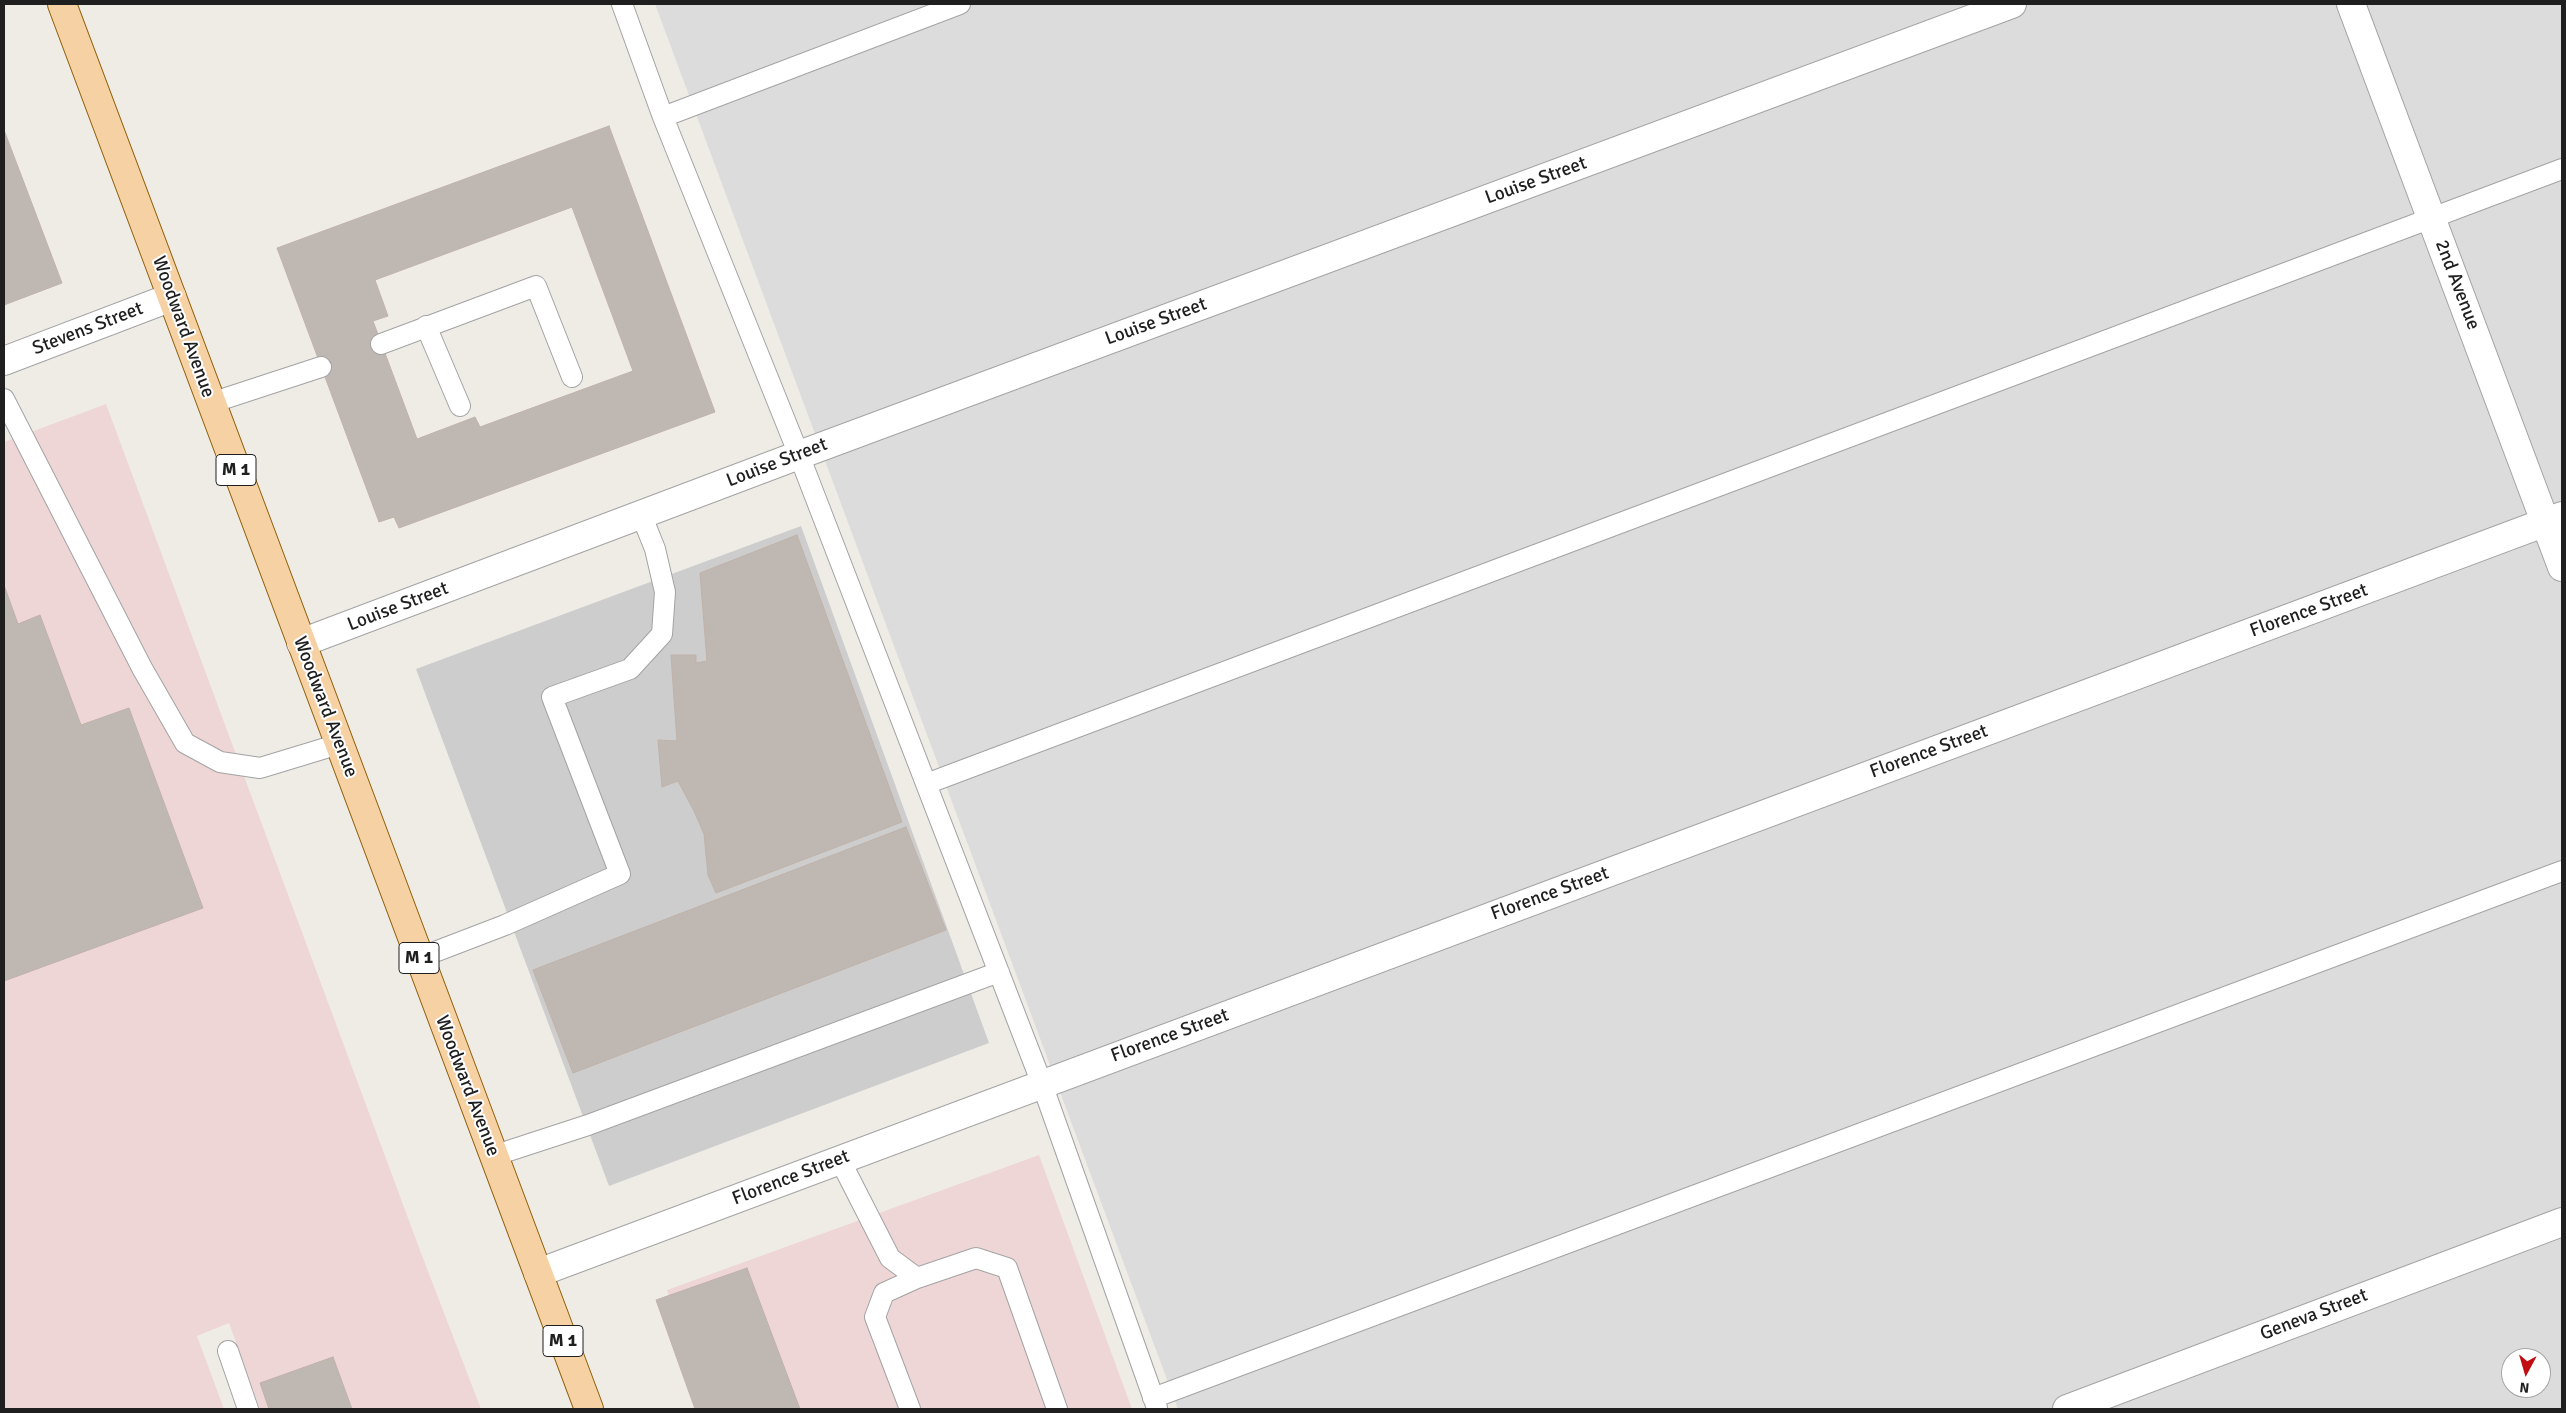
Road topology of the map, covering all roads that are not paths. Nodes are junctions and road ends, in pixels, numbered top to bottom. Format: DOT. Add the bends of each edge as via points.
graph roads {
  1 [pos="62,4"];
  2 [pos="622,4"];
  3 [pos="960,4"];
  4 [pos="2012,4"];
  5 [pos="2351,4"];
  6 [pos="663,117"];
  7 [pos="2562,169"];
  8 [pos="2432,219"];
  9 [pos="172,297"];
  10 [pos="426,326"];
  11 [pos="381,344"];
  12 [pos="4,361"];
  13 [pos="321,367"];
  14 [pos="572,377"];
  15 [pos="4,399"];
  16 [pos="211,403"];
  17 [pos="460,406"];
  18 [pos="799,455"];
  19 [pos="641,514"];
  20 [pos="2554,519"];
  21 [pos="2562,567"];
  22 [pos="301,643"];
  23 [pos="339,744"];
  24 [pos="926,784"];
  25 [pos="2562,872"];
  26 [pos="419,958"];
  27 [pos="999,972"];
  28 [pos="1042,1084"];
  29 [pos="493,1156"];
  30 [pos="840,1160"];
  31 [pos="2562,1222"];
  32 [pos="538,1273"];
  33 [pos="917,1278"];
  34 [pos="228,1351"];
  35 [pos="1155,1403"];
  36 [pos="248,1409"];
  37 [pos="589,1409"];
  38 [pos="910,1409"];
  39 [pos="1057,1409"];
  40 [pos="2067,1409"];
  1 -- 9 [label="main road, Woodward Avenue / M 1"];
  2 -- 6 [label="lane"];
  3 -- 6 [label="lane"];
  4 -- 18 [label="street, Louise Street"];
  5 -- 8 [label="street, 2nd Avenue"];
  6 -- 18 [label="lane"];
  7 -- 8 [label="lane"];
  8 -- 20 [label="street, 2nd Avenue"];
  8 -- 24 [label="lane"];
  9 -- 12 [label="street, Stevens Street"];
  9 -- 16 [label="main road, Woodward Avenue / M 1"];
  10 -- 11 [label="lane"];
  10 -- 14 [label="lane" via="536,286"];
  10 -- 17 [label="lane"];
  13 -- 16 [label="lane"];
  15 -- 23 [label="lane" via="184,743 220,762 260,768"];
  16 -- 22 [label="main road, Woodward Avenue / M 1"];
  18 -- 19 [label="street, Louise Street"];
  18 -- 24 [label="lane"];
  19 -- 22 [label="street, Louise Street"];
  19 -- 26 [label="lane" via="655,549 664,592 662,634 630,669 552,697 620,874 506,925"];
  20 -- 21 [label="street, 2nd Avenue"];
  20 -- 28 [label="street, Florence Street"];
  22 -- 23 [label="main road, Woodward Avenue / M 1"];
  23 -- 26 [label="main road, Woodward Avenue / M 1"];
  24 -- 27 [label="lane"];
  25 -- 35 [label="lane"];
  26 -- 29 [label="main road, Woodward Avenue / M 1"];
  27 -- 28 [label="lane"];
  27 -- 29 [label="lane" via="597,1122"];
  28 -- 30 [label="street, Florence Street"];
  28 -- 35 [label="lane"];
  29 -- 32 [label="main road, Woodward Avenue / M 1"];
  30 -- 32 [label="street, Florence Street"];
  30 -- 33 [label="lane" via="890,1258"];
  31 -- 40 [label="street, Geneva Street"];
  32 -- 37 [label="main road, Woodward Avenue / M 1"];
  33 -- 38 [label="lane" via="884,1293 875,1317"];
  33 -- 39 [label="lane" via="976,1258 1007,1268"];
  34 -- 36 [label="lane"];
}
